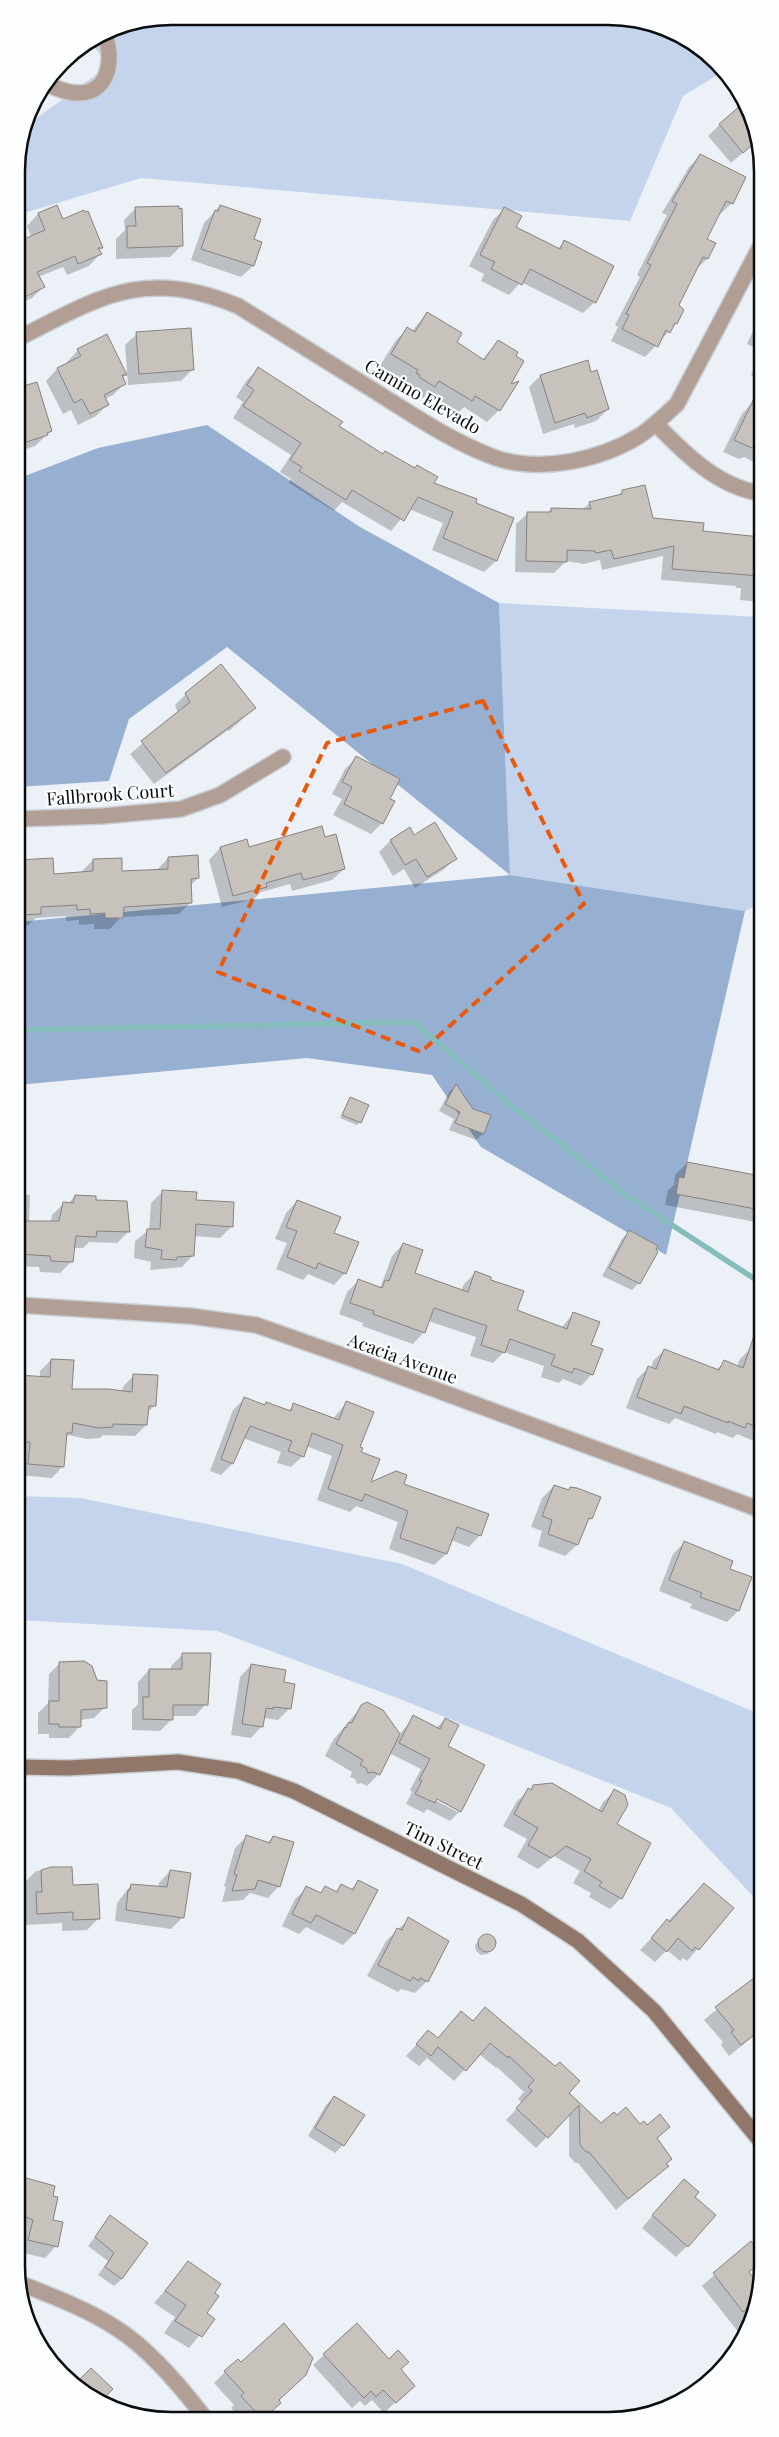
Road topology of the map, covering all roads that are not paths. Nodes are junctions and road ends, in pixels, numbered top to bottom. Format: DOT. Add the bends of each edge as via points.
graph roads {
  1 [pos="106,40"];
  2 [pos="52,86"];
  3 [pos="754,259"];
  4 [pos="25,335"];
  5 [pos="656,424"];
  6 [pos="754,491"];
  7 [pos="284,757"];
  8 [pos="25,819"];
  9 [pos="25,1305"];
  10 [pos="754,1507"];
  11 [pos="25,1767"];
  12 [pos="754,2134"];
  13 [pos="27,2286"];
  14 [pos="200,2412"];
  1 -- 2 [label="street" via="110,59 103,81 81,94"];
  3 -- 5 [label="street, Camino Elevado" via="688,386 677,404"];
  4 -- 5 [label="street, Camino Elevado" via="99,298 141,288 183,289 238,306 445,435 497,458 537,463 578,460 619,446"];
  5 -- 6 [label="street" via="688,458 726,481"];
  7 -- 8 [label="street, Fallbrook Court" via="220,795 181,809"];
  9 -- 10 [label="street, Acacia Avenue" via="190,1316 256,1326"];
  11 -- 12 [label="street, Tim Street" via="178,1762 238,1771 294,1791 521,1904 578,1941 654,2011"];
  13 -- 14 [label="street" via="117,2328 148,2354"];
}
